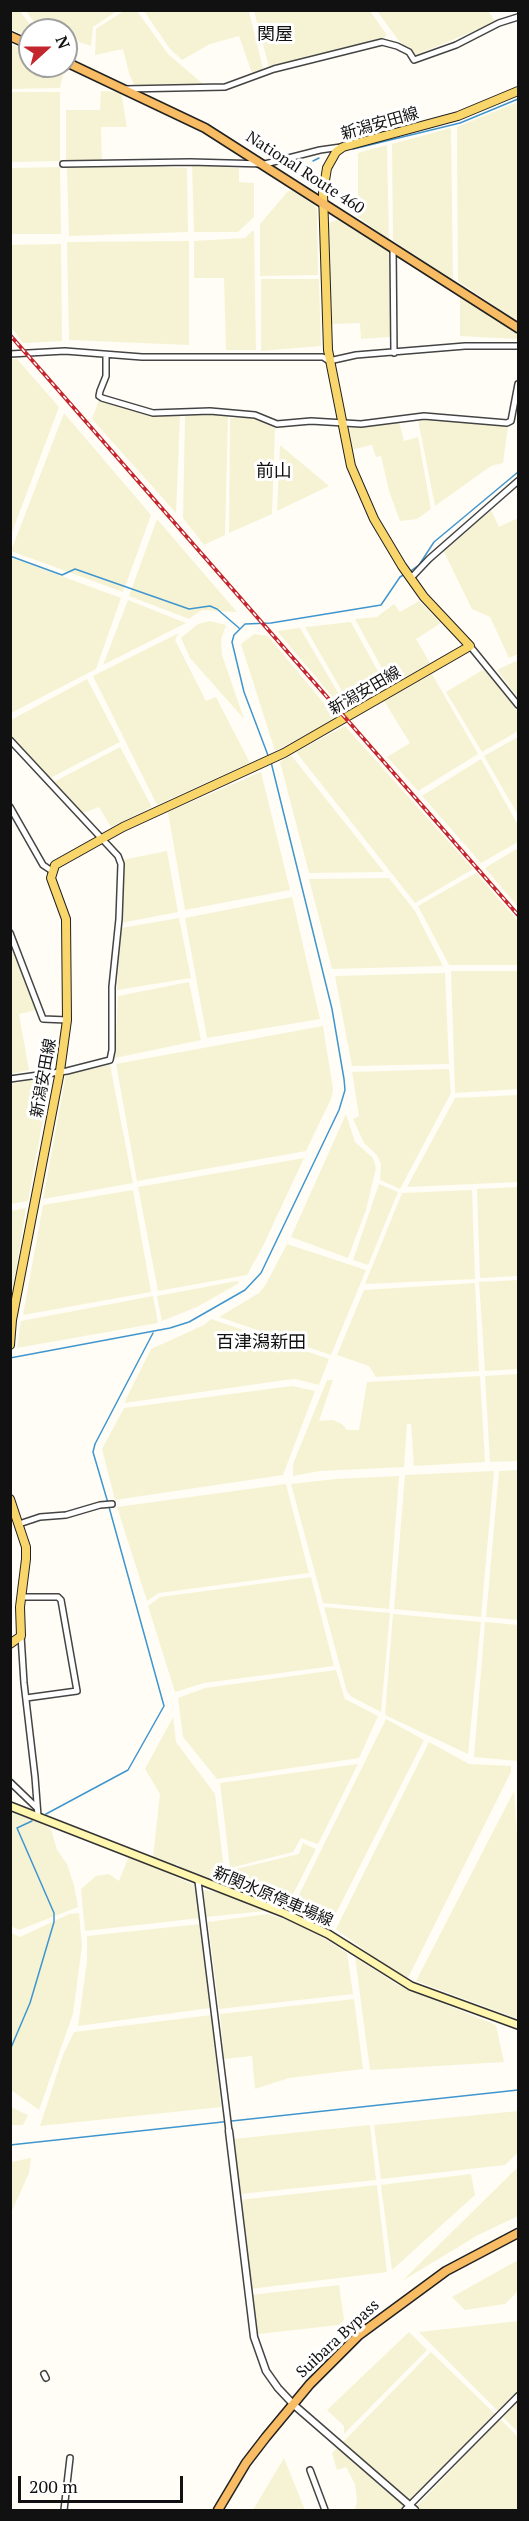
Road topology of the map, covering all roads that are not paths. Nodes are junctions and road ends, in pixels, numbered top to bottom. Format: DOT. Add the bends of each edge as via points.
graph roads {
  1 [pos="519,17"];
  2 [pos="78,67"];
  3 [pos="125,89"];
  4 [pos="519,91"];
  5 [pos="343,147"];
  6 [pos="63,164"];
  7 [pos="265,164"];
  8 [pos="325,205"];
  9 [pos="393,247"];
  10 [pos="519,328"];
  11 [pos="519,346"];
  12 [pos="394,353"];
  13 [pos="10,354"];
  14 [pos="106,355"];
  15 [pos="329,360"];
  16 [pos="519,384"];
  17 [pos="340,423"];
  18 [pos="519,481"];
  19 [pos="411,578"];
  20 [pos="470,646"];
  21 [pos="519,705"];
  22 [pos="10,740"];
  23 [pos="10,807"];
  24 [pos="103,839"];
  25 [pos="52,871"];
  26 [pos="10,933"];
  27 [pos="67,1020"];
  28 [pos="60,1071"];
  29 [pos="10,1079"];
  30 [pos="10,1345"];
  31 [pos="10,1498"];
  32 [pos="110,1504"];
  33 [pos="19,1524"];
  34 [pos="21,1597"];
  35 [pos="21,1636"];
  36 [pos="10,1644"];
  37 [pos="26,1698"];
  38 [pos="10,1782"];
  39 [pos="10,1806"];
  40 [pos="37,1812"];
  41 [pos="198,1881"];
  42 [pos="519,2025"];
  43 [pos="229,2130"];
  44 [pos="519,2233"];
  45 [pos="519,2396"];
  46 [pos="294,2405"];
  47 [pos="70,2458"];
  48 [pos="310,2469"];
  49 [pos="410,2509"];
  50 [pos="64,2511"];
  51 [pos="218,2511"];
  52 [pos="325,2511"];
  1 -- 3 [label="street" via="414,60 409,52 382,42 274,69 225,87"];
  2 -- 3 [label="highway, National Route 460"];
  3 -- 7 [label="highway, National Route 460" via="205,128"];
  4 -- 5 [label="main road, 新潟安田線" via="458,116"];
  5 -- 7 [label="street"];
  5 -- 8 [label="main road, 新潟安田線" via="327,168"];
  6 -- 7 [label="street"];
  7 -- 8 [label="highway, National Route 460"];
  8 -- 9 [label="highway, National Route 460"];
  8 -- 15 [label="main road, 新潟安田線"];
  9 -- 10 [label="highway, National Route 460"];
  9 -- 12 [label="street"];
  11 -- 12 [label="street" via="465,346"];
  12 -- 15 [label="street"];
  13 -- 14 [label="street" via="65,351"];
  14 -- 15 [label="street"];
  14 -- 17 [label="street" via="106,376 99,396 153,413 210,411 255,415 277,424"];
  15 -- 17 [label="main road, 新潟安田線"];
  16 -- 17 [label="street" via="511,421 507,423 424,416"];
  17 -- 19 [label="main road, 新潟安田線" via="360,491"];
  18 -- 19 [label="street"];
  19 -- 20 [label="main road, 新潟安田線"];
  20 -- 21 [label="street"];
  20 -- 24 [label="main road, 新潟安田線" via="275,758"];
  22 -- 24 [label="street"];
  23 -- 25 [label="street" via="43,865"];
  24 -- 25 [label="main road, 新潟安田線" via="55,865"];
  24 -- 28 [label="street" via="121,864 112,987 112,1056 106,1062"];
  25 -- 27 [label="main road, 新潟安田線" via="66,919"];
  26 -- 27 [label="street" via="43,1019"];
  27 -- 28 [label="main road, 新潟安田線"];
  28 -- 29 [label="street"];
  28 -- 30 [label="main road, 新潟安田線"];
  31 -- 33 [label="main road"];
  32 -- 33 [label="street"];
  33 -- 34 [label="main road" via="26,1547"];
  34 -- 35 [label="main road"];
  34 -- 37 [label="street" via="61,1600 77,1691"];
  35 -- 36 [label="main road"];
  35 -- 37 [label="street"];
  37 -- 40 [label="street"];
  38 -- 40 [label="street"];
  39 -- 40 [label="main road, 新関水原停車場線"];
  40 -- 41 [label="main road, 新関水原停車場線"];
  41 -- 42 [label="main road, 新関水原停車場線" via="328,1934 411,1986"];
  41 -- 43 [label="street"];
  43 -- 46 [label="street" via="256,2344 266,2371"];
  44 -- 46 [label="highway, Suibara Bypass" via="446,2271 384,2315 331,2362"];
  45 -- 49 [label="street"];
  46 -- 49 [label="street"];
  46 -- 51 [label="highway, Suibara Bypass" via="246,2463"];
  47 -- 50 [label="street"];
  48 -- 52 [label="street"];
}
